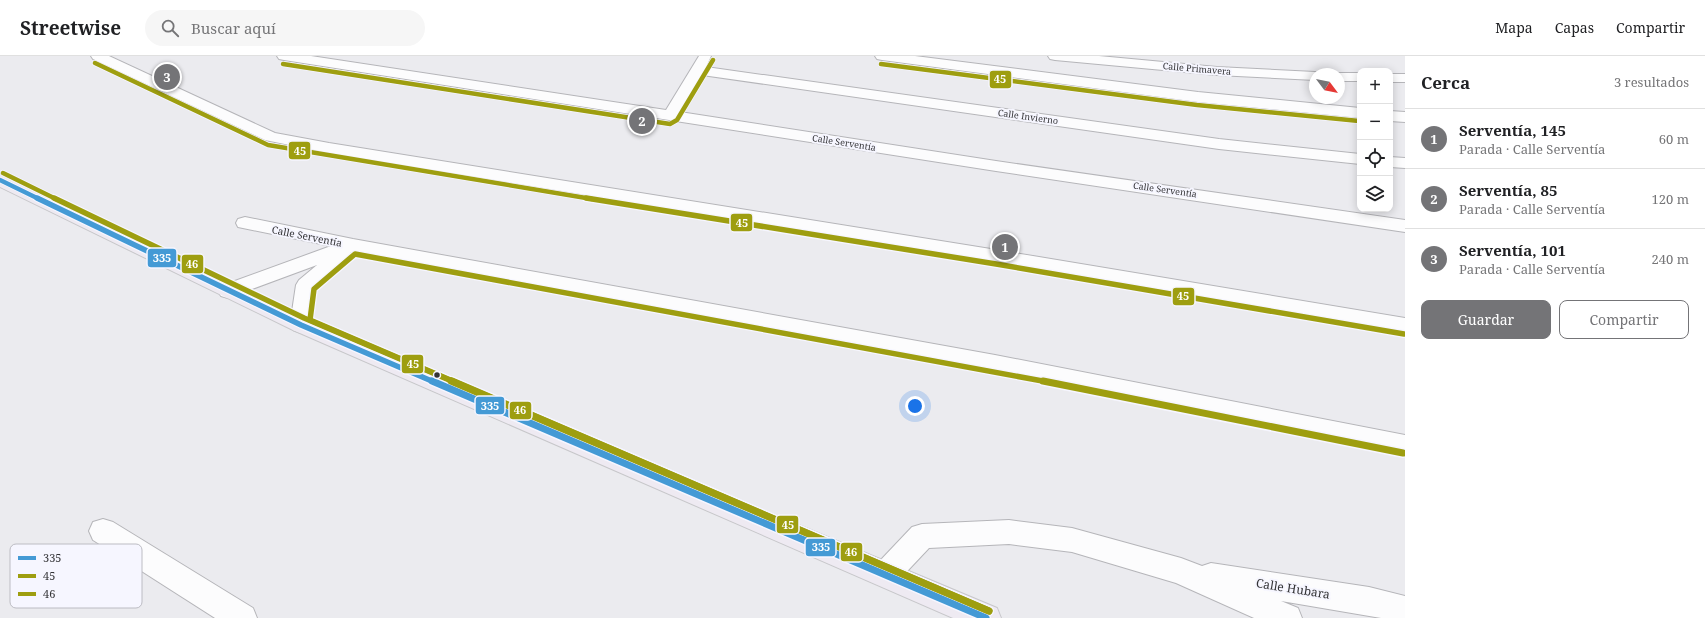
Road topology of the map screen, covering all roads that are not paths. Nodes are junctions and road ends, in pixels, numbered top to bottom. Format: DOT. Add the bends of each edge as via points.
graph roads {
  1 [pos="98,56"];
  2 [pos="284,56"];
  3 [pos="362,56"];
  4 [pos="706,56"];
  5 [pos="882,56"];
  6 [pos="1055,56"];
  7 [pos="348,66"];
  8 [pos="698,70"];
  9 [pos="1309,76"];
  10 [pos="1345,77"];
  11 [pos="1357,77"];
  12 [pos="1393,78"];
  13 [pos="1405,78"];
  14 [pos="1357,113"];
  15 [pos="670,116"];
  16 [pos="1393,116"];
  17 [pos="1405,117"];
  18 [pos="1357,159"];
  19 [pos="1393,162"];
  20 [pos="1405,164"];
  21 [pos="0,180"];
  22 [pos="245,223"];
  23 [pos="1405,226"];
  24 [pos="353,245"];
  25 [pos="228,291"];
  26 [pos="301,325"];
  27 [pos="1405,326"];
  28 [pos="1405,445"];
  29 [pos="103,531"];
  30 [pos="124,544"];
  31 [pos="142,555"];
  32 [pos="1181,571"];
  33 [pos="886,574"];
  34 [pos="1405,610"];
  35 [pos="242,618"];
  36 [pos="986,618"];
  37 [pos="1287,618"];
  1 -- 27 [label="street" via="271,137"];
  2 -- 7 [label="street, Calle Serventía"];
  3 -- 7 [label="street"];
  4 -- 8 [label="street"];
  5 -- 14 [label="street" via="1198,97"];
  6 -- 9 [label="street, Calle Primavera"];
  7 -- 15 [label="street, Calle Serventía"];
  8 -- 15 [label="street"];
  8 -- 18 [label="street, Calle Invierno" via="1219,144"];
  10 -- 11 [label="street"];
  12 -- 13 [label="street"];
  15 -- 23 [label="street, Calle Serventía"];
  16 -- 17 [label="street"];
  19 -- 20 [label="street"];
  21 -- 25 [label="main road"];
  22 -- 24 [label="street, Calle Serventía"];
  24 -- 25 [label="street"];
  24 -- 26 [label="street" via="306,285"];
  24 -- 28 [label="street, Calle Serventía" via="995,363"];
  25 -- 26 [label="main road"];
  26 -- 33 [label="main road"];
  29 -- 30 [label="street"];
  31 -- 35 [label="street"];
  32 -- 33 [label="street" via="1072,540 1009,532 922,536"];
  32 -- 34 [label="street, Calle Hubara" via="1369,601"];
  32 -- 37 [label="street"];
  33 -- 36 [label="main road"];
}
